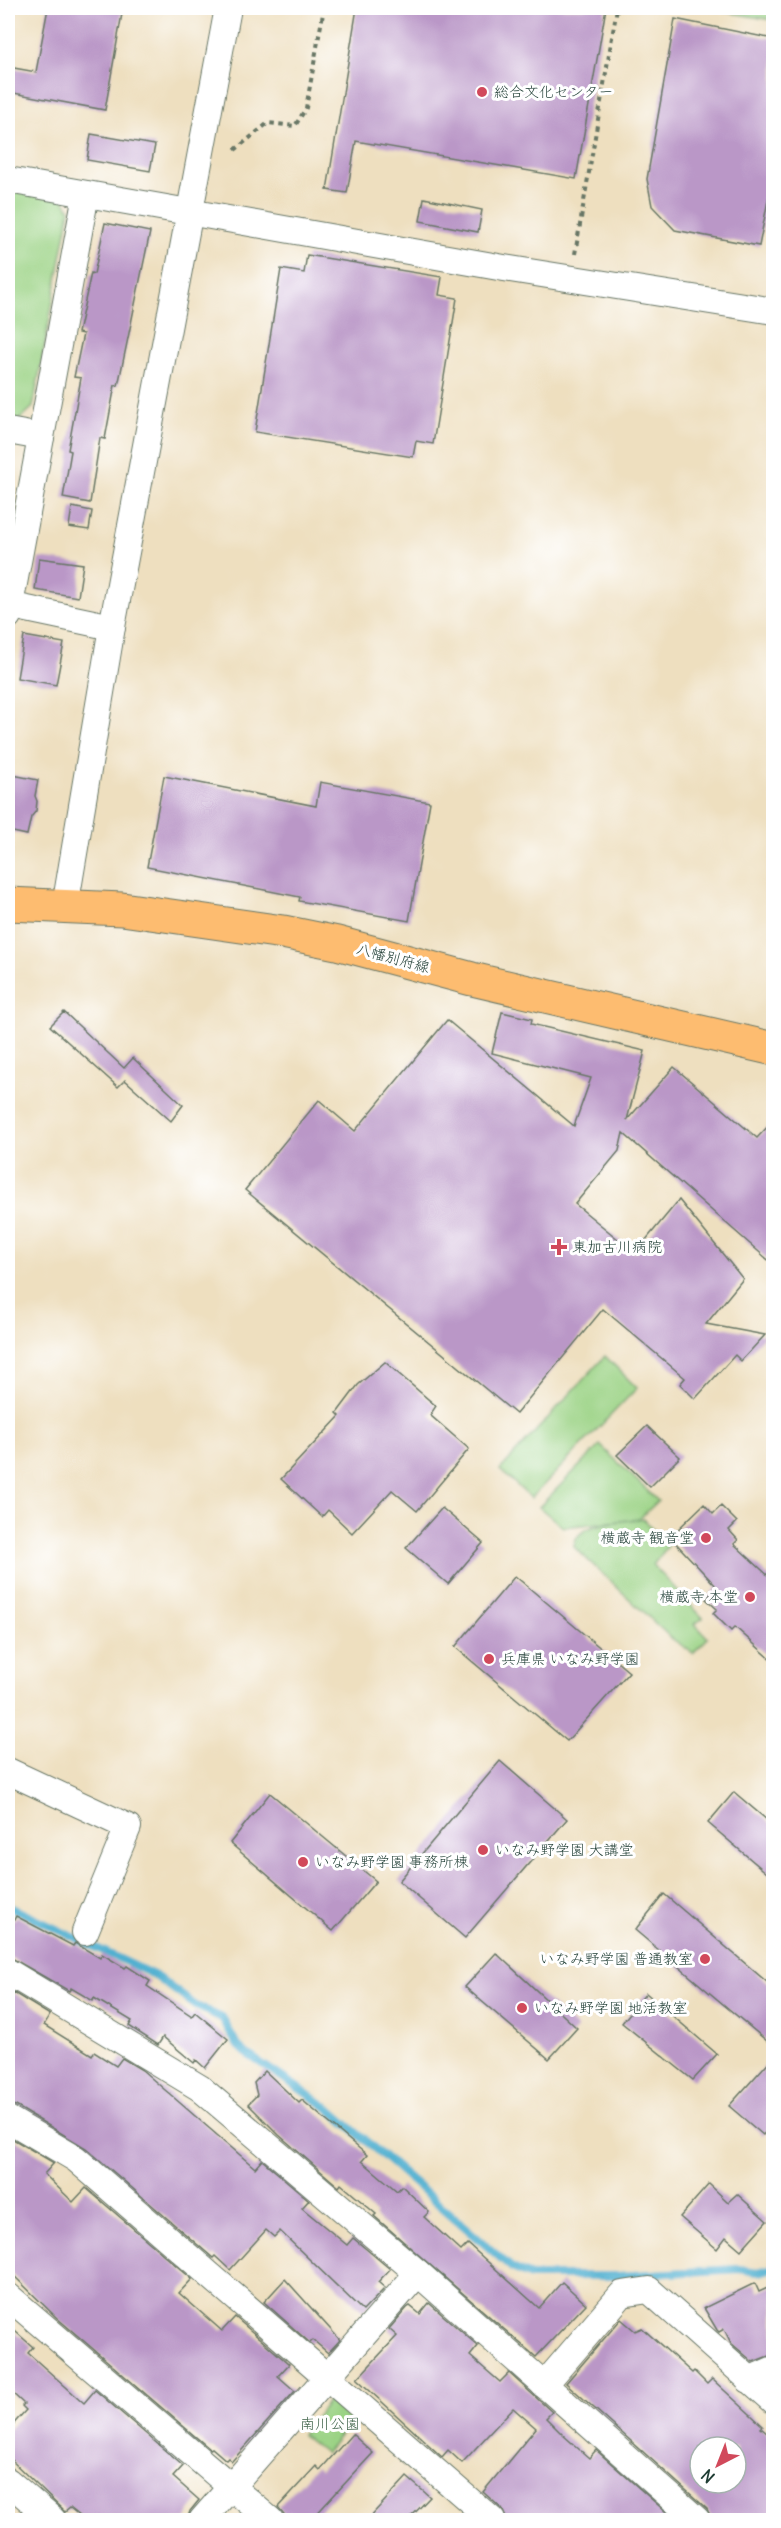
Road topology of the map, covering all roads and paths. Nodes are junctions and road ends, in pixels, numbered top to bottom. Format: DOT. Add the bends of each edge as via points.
graph roads {
  1 [pos="228,8"];
  2 [pos="324,8"];
  3 [pos="617,8"];
  4 [pos="235,150"];
  5 [pos="8,180"];
  6 [pos="86,194"];
  7 [pos="189,213"];
  8 [pos="570,279"];
  9 [pos="774,311"];
  10 [pos="8,430"];
  11 [pos="41,437"];
  12 [pos="8,609"];
  13 [pos="112,627"];
  14 [pos="8,904"];
  15 [pos="65,907"];
  16 [pos="774,1049"];
  17 [pos="8,1771"];
  18 [pos="85,1932"];
  19 [pos="8,1972"];
  20 [pos="8,2119"];
  21 [pos="418,2273"];
  22 [pos="8,2296"];
  23 [pos="774,2369"];
  24 [pos="328,2377"];
  25 [pos="749,2380"];
  26 [pos="544,2385"];
  27 [pos="774,2401"];
  28 [pos="8,2481"];
  29 [pos="232,2487"];
  30 [pos="53,2520"];
  31 [pos="202,2520"];
  32 [pos="270,2520"];
  33 [pos="492,2520"];
  34 [pos="697,2520"];
  1 -- 7 [label="street"];
  2 -- 4 [label="path" via="306,108 295,126 268,123"];
  3 -- 8 [label="path"];
  5 -- 6 [label="street"];
  6 -- 7 [label="street"];
  6 -- 11 [label="street"];
  7 -- 8 [label="street"];
  7 -- 13 [label="street"];
  8 -- 9 [label="street"];
  10 -- 11 [label="street"];
  11 -- 12 [label="street"];
  12 -- 13 [label="street"];
  13 -- 15 [label="street"];
  14 -- 15 [label="main road, 八幡別府線"];
  15 -- 16 [label="main road, 八幡別府線" via="122,909 283,932"];
  17 -- 18 [label="street" via="128,1827"];
  19 -- 21 [label="street" via="200,2088"];
  20 -- 24 [label="street" via="76,2159"];
  21 -- 24 [label="street"];
  21 -- 26 [label="street"];
  22 -- 29 [label="street"];
  23 -- 25 [label="street"];
  24 -- 29 [label="street"];
  24 -- 33 [label="street"];
  25 -- 26 [label="street" via="649,2290 622,2295"];
  25 -- 27 [label="street"];
  26 -- 34 [label="street"];
  28 -- 30 [label="street"];
  29 -- 31 [label="street"];
  29 -- 32 [label="street"];
}
